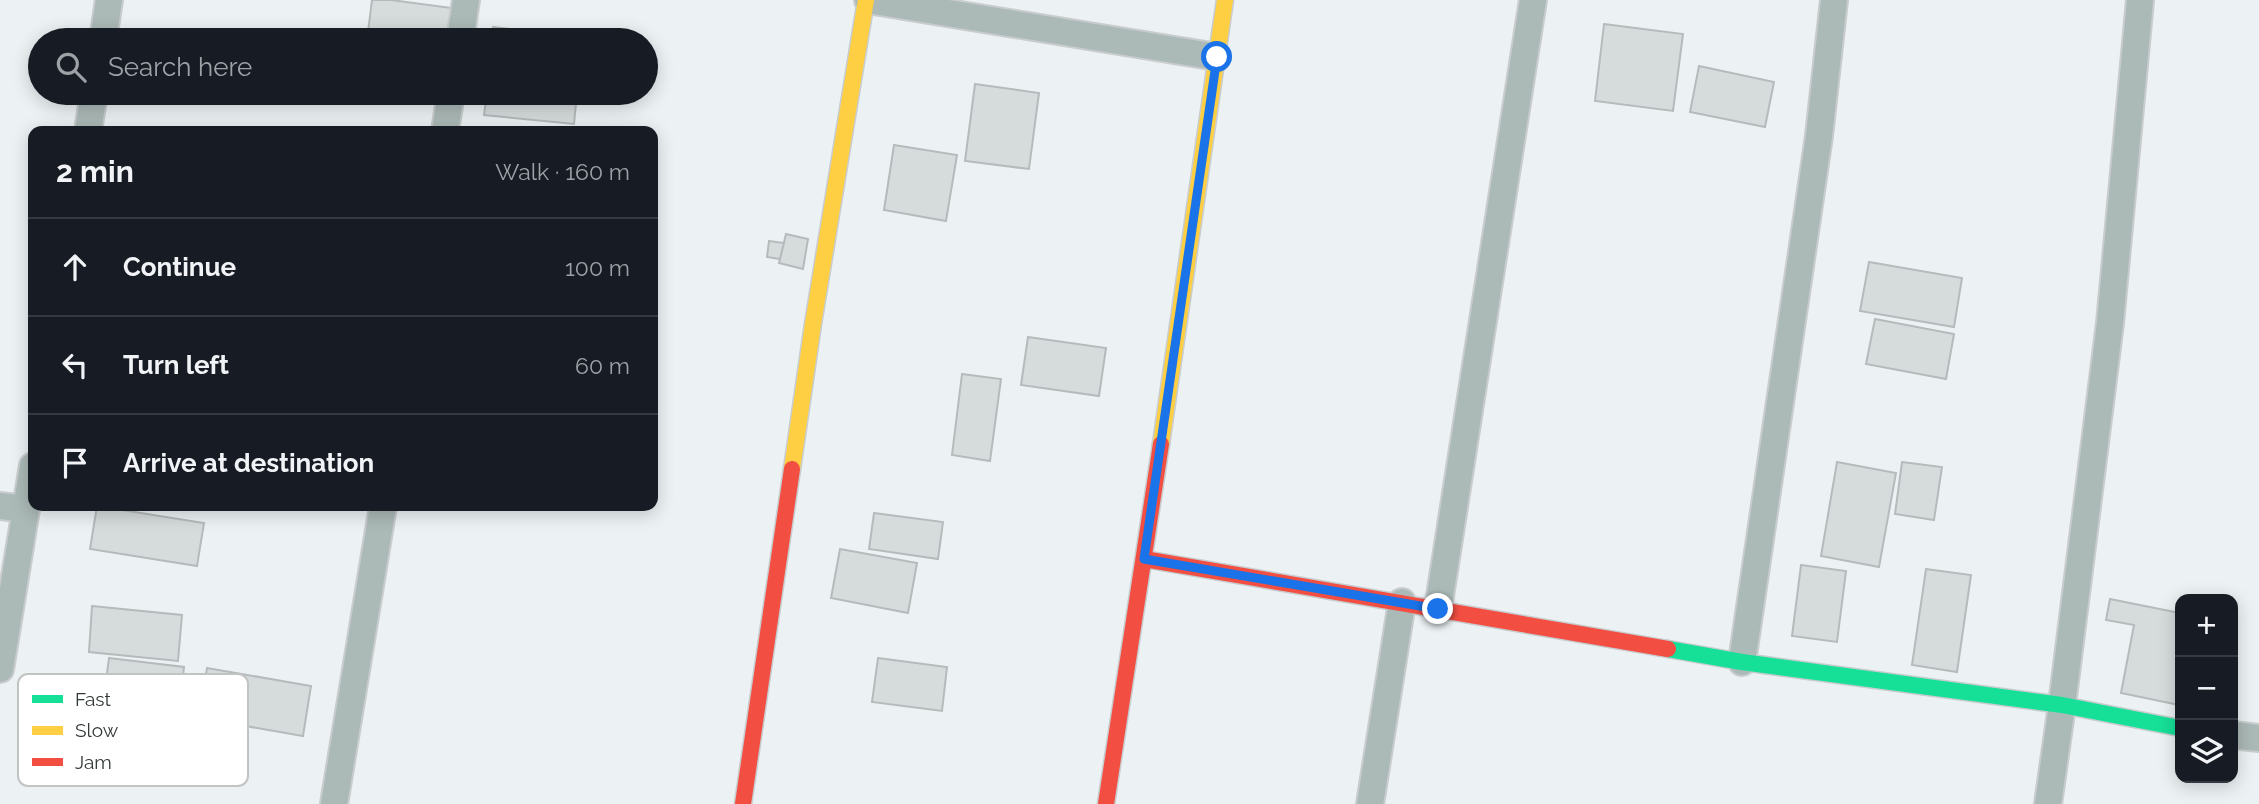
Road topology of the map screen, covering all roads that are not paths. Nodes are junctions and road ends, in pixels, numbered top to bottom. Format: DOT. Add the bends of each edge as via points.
graph roads {
  1 [pos="109,0"];
  2 [pos="467,0"];
  3 [pos="867,0"];
  4 [pos="1225,0"];
  5 [pos="1533,0"];
  6 [pos="1834,0"];
  7 [pos="2140,0"];
  8 [pos="105,28"];
  9 [pos="462,28"];
  10 [pos="1217,57"];
  11 [pos="92,105"];
  12 [pos="449,105"];
  13 [pos="89,126"];
  14 [pos="446,126"];
  15 [pos="28,497"];
  16 [pos="0,506"];
  17 [pos="26,509"];
  18 [pos="382,511"];
  19 [pos="1144,559"];
  20 [pos="1402,602"];
  21 [pos="1438,609"];
  22 [pos="1742,662"];
  23 [pos="0,669"];
  24 [pos="2062,705"];
  25 [pos="2175,727"];
  26 [pos="2238,736"];
  27 [pos="2259,738"];
  28 [pos="334,804"];
  29 [pos="743,804"];
  30 [pos="1106,804"];
  31 [pos="1370,804"];
  32 [pos="2048,804"];
  1 -- 8 [label="street"];
  2 -- 9 [label="street"];
  3 -- 10 [label="street"];
  3 -- 29 [label="street" via="813,324"];
  4 -- 10 [label="street"];
  5 -- 21 [label="street"];
  6 -- 22 [label="street" via="1817,150"];
  7 -- 24 [label="street" via="2110,323"];
  10 -- 19 [label="street"];
  11 -- 13 [label="street"];
  12 -- 14 [label="street"];
  15 -- 17 [label="street"];
  16 -- 17 [label="street"];
  17 -- 23 [label="street"];
  18 -- 28 [label="street"];
  19 -- 20 [label="street"];
  19 -- 30 [label="street"];
  20 -- 21 [label="street"];
  20 -- 31 [label="street"];
  21 -- 22 [label="street"];
  22 -- 24 [label="street"];
  24 -- 25 [label="street"];
  24 -- 32 [label="street"];
  26 -- 27 [label="street"];
}
